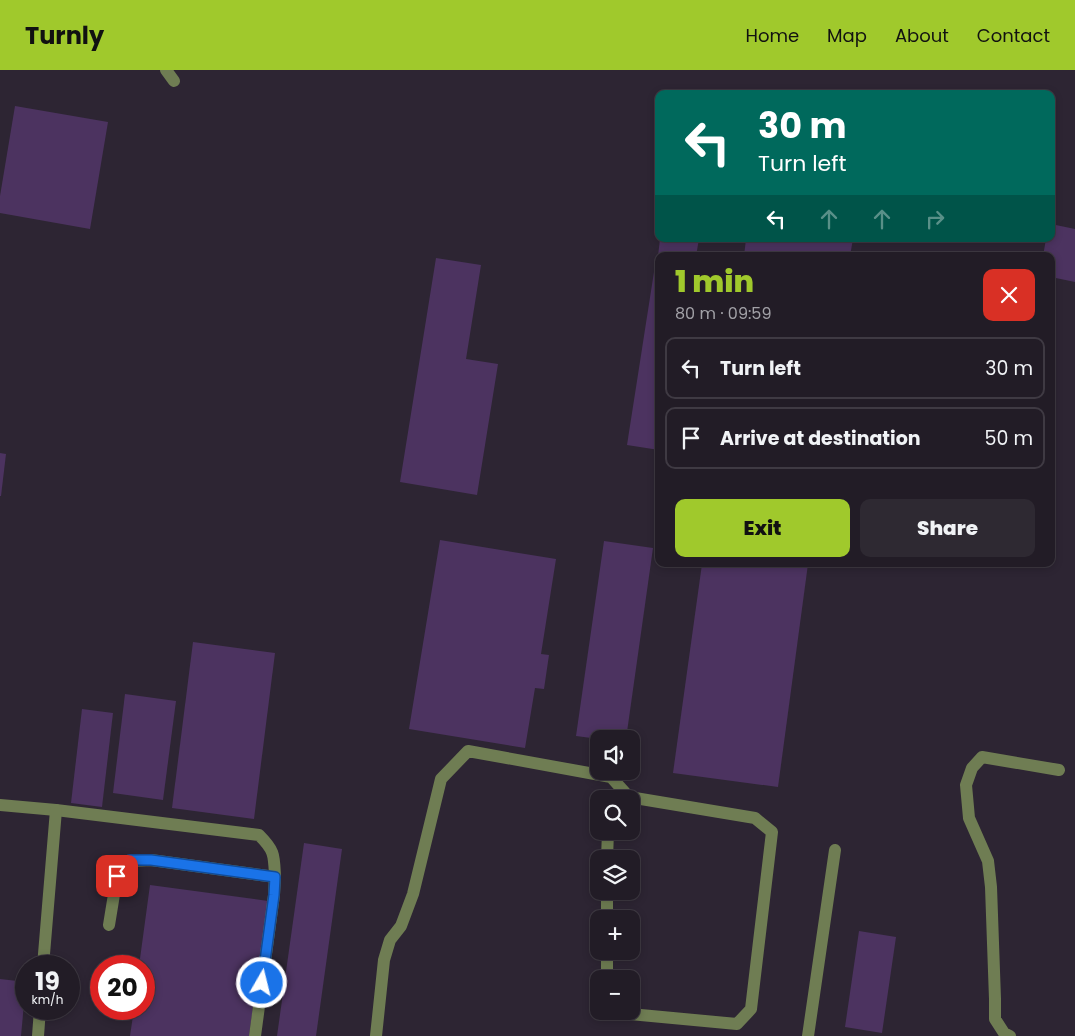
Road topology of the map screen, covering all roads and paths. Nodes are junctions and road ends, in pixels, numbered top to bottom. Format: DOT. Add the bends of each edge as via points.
graph roads {
  1 [pos="166,70"];
  2 [pos="174,81"];
  3 [pos="1058,770"];
  4 [pos="622,790"];
  5 [pos="640,800"];
  6 [pos="0,805"];
  7 [pos="56,810"];
  8 [pos="835,850"];
  9 [pos="275,877"];
  10 [pos="109,925"];
  11 [pos="44,955"];
  12 [pos="640,1015"];
  13 [pos="39,1020"];
  14 [pos="38,1036"];
  15 [pos="255,1036"];
  16 [pos="376,1036"];
  17 [pos="808,1036"];
  18 [pos="1010,1036"];
  1 -- 2 [label="lane"];
  3 -- 18 [label="lane" via="982,758 972,768 966,785 969,818 988,862 992,886 995,1019 1004,1033"];
  4 -- 16 [label="lane" via="611,777 468,751 441,779 413,894 401,926 390,940 384,960"];
  5 -- 12 [label="lane" via="755,818 772,832 751,1009 737,1024"];
  6 -- 7 [label="lane"];
  7 -- 9 [label="lane" via="259,835 273,853"];
  7 -- 11 [label="lane"];
  8 -- 17 [label="lane"];
  9 -- 10 [label="lane" via="130,860 117,876"];
  9 -- 15 [label="lane"];
  13 -- 14 [label="lane"];
}
